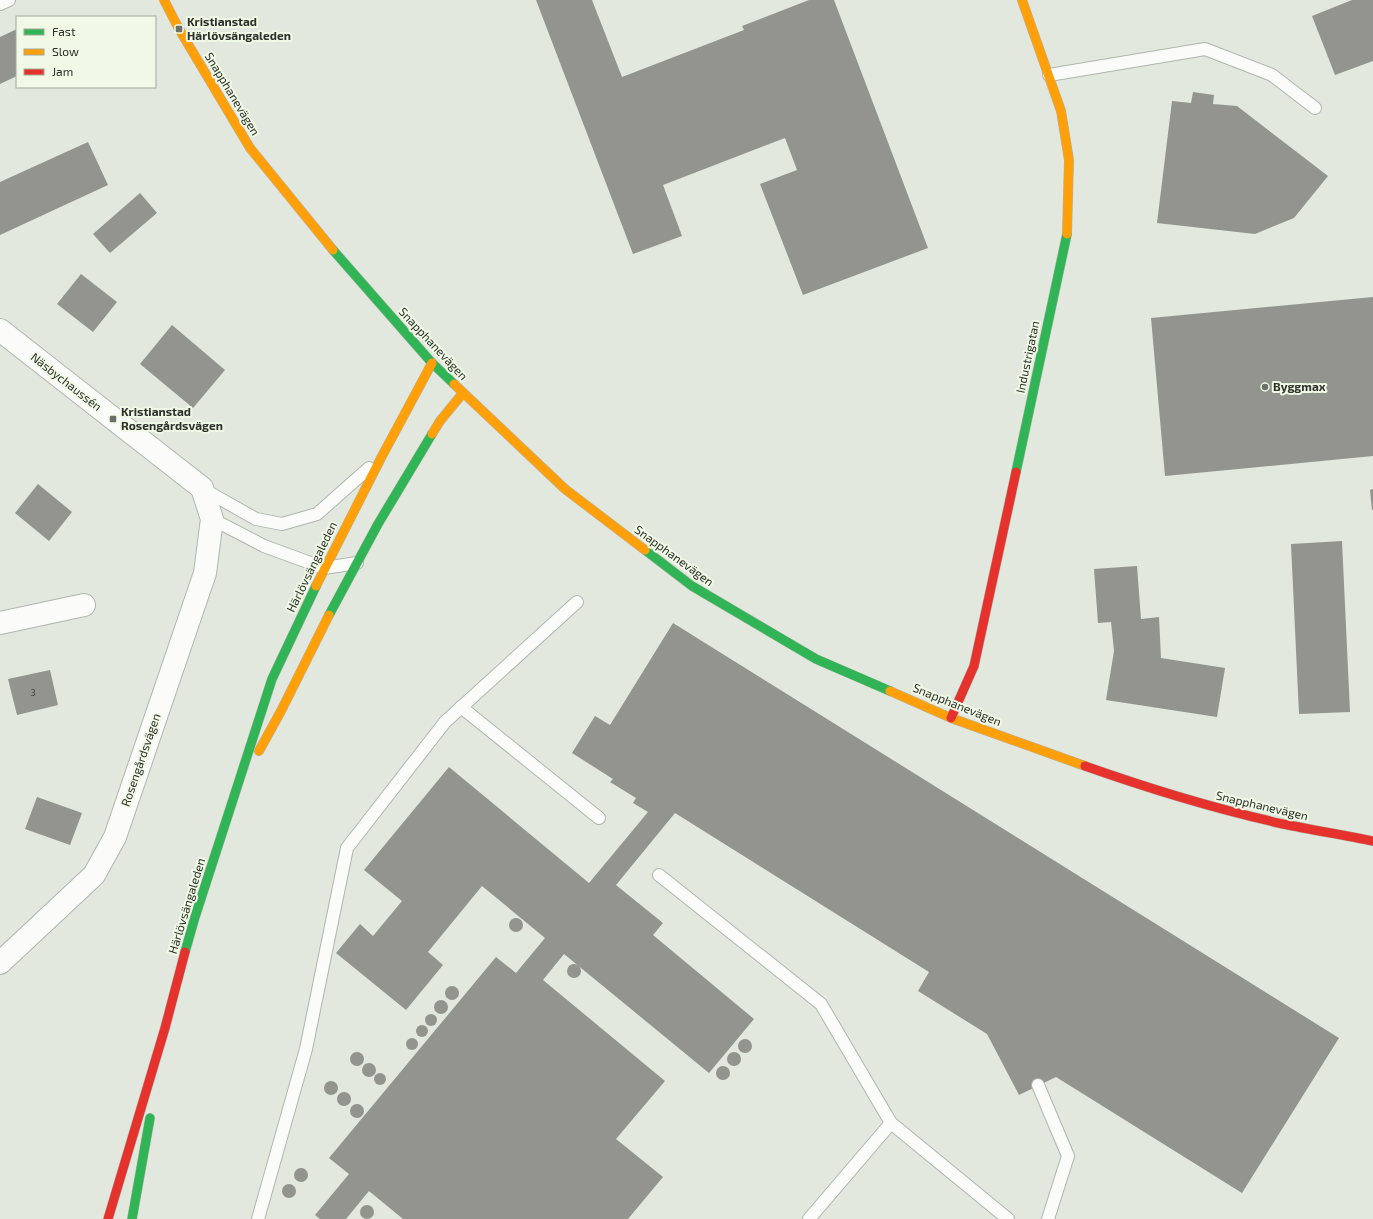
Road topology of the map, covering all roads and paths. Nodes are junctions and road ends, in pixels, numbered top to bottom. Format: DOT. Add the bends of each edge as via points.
graph roads {
  1 [pos="9,0"];
  2 [pos="164,0"];
  3 [pos="1022,0"];
  4 [pos="0,4"];
  5 [pos="1049,75"];
  6 [pos="1315,108"];
  7 [pos="0,330"];
  8 [pos="432,363"];
  9 [pos="463,393"];
  10 [pos="381,458"];
  11 [pos="202,488"];
  12 [pos="212,519"];
  13 [pos="357,563"];
  14 [pos="324,568"];
  15 [pos="577,602"];
  16 [pos="84,605"];
  17 [pos="0,623"];
  18 [pos="461,707"];
  19 [pos="951,718"];
  20 [pos="236,792"];
  21 [pos="598,818"];
  22 [pos="1373,841"];
  23 [pos="659,875"];
  24 [pos="0,963"];
  25 [pos="165,1028"];
  26 [pos="1038,1085"];
  27 [pos="890,1123"];
  28 [pos="108,1219"];
  29 [pos="132,1219"];
  30 [pos="258,1219"];
  31 [pos="809,1219"];
  32 [pos="1008,1219"];
  33 [pos="1048,1219"];
  1 -- 4 [label="lane"];
  2 -- 8 [label="main road, Snapphanevägen" via="250,148 337,254"];
  3 -- 5 [label="main road, Industrigatan"];
  5 -- 6 [label="lane" via="1204,49 1272,75"];
  5 -- 19 [label="main road, Industrigatan" via="1061,111 1069,160 1068,229 974,666"];
  7 -- 11 [label="street, Näsbychaussén"];
  8 -- 9 [label="main road, Snapphanevägen"];
  8 -- 10 [label="main road, Härlövsängaleden"];
  9 -- 13 [label="main road, Härlövsängaleden" via="437,427"];
  9 -- 19 [label="main road, Snapphanevägen" via="565,488 692,586 816,659"];
  10 -- 11 [label="lane" via="317,514 282,524 256,519"];
  10 -- 14 [label="main road, Härlövsängaleden"];
  11 -- 12 [label="street"];
  12 -- 14 [label="lane" via="264,546"];
  12 -- 24 [label="street, Rosengårdsvägen" via="205,573 115,837 94,875"];
  13 -- 14 [label="lane"];
  13 -- 20 [label="main road, Härlövsängaleden"];
  14 -- 20 [label="main road, Härlövsängaleden" via="272,679"];
  15 -- 18 [label="lane"];
  16 -- 17 [label="street"];
  18 -- 21 [label="lane"];
  18 -- 30 [label="lane" via="445,722 347,848 306,1048"];
  19 -- 22 [label="main road, Snapphanevägen" via="1144,787 1283,824"];
  20 -- 25 [label="main road, Härlövsängaleden" via="195,917"];
  23 -- 27 [label="lane" via="821,1004"];
  25 -- 28 [label="main road, Härlövsängaleden"];
  25 -- 29 [label="main road, Härlövsängaleden"];
  26 -- 33 [label="lane" via="1068,1156"];
  27 -- 31 [label="lane"];
  27 -- 32 [label="lane"];
}
